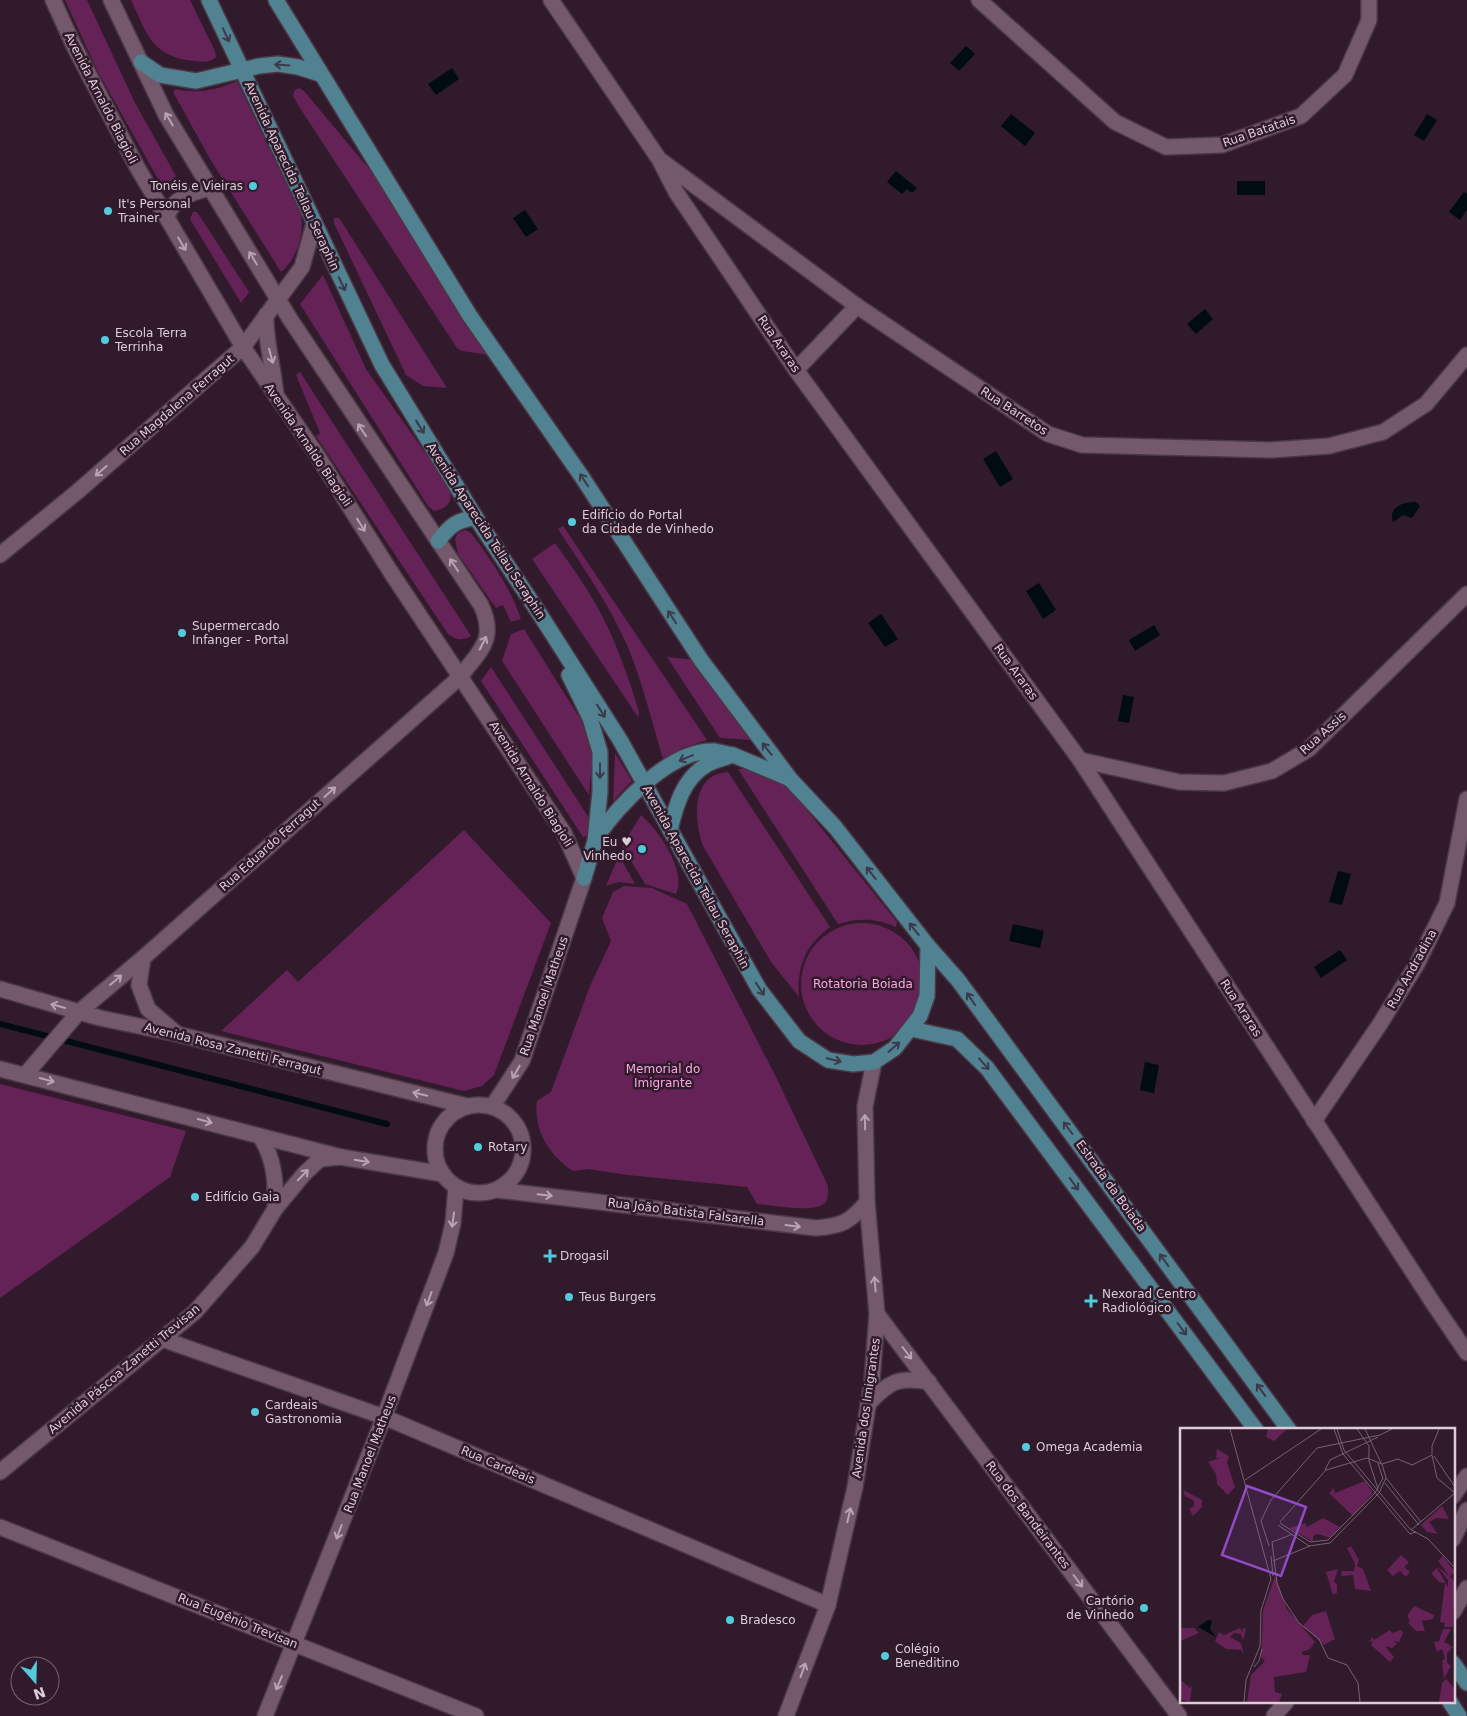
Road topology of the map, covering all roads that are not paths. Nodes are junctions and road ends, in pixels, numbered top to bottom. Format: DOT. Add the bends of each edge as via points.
graph roads {
  1 [pos="53,0"];
  2 [pos="111,0"];
  3 [pos="210,0"];
  4 [pos="276,0"];
  5 [pos="551,0"];
  6 [pos="979,0"];
  7 [pos="1369,0"];
  8 [pos="141,62"];
  9 [pos="243,71"];
  10 [pos="320,74"];
  11 [pos="659,159"];
  12 [pos="210,188"];
  13 [pos="167,217"];
  14 [pos="314,224"];
  15 [pos="278,300"];
  16 [pos="857,306"];
  17 [pos="266,315"];
  18 [pos="243,347"];
  19 [pos="1467,355"];
  20 [pos="796,370"];
  21 [pos="276,397"];
  22 [pos="476,518"];
  23 [pos="438,541"];
  24 [pos="0,555"];
  25 [pos="1467,594"];
  26 [pos="539,613"];
  27 [pos="460,677"];
  28 [pos="734,755"];
  29 [pos="1080,760"];
  30 [pos="791,780"];
  31 [pos="645,784"];
  32 [pos="1467,799"];
  33 [pos="670,830"];
  34 [pos="595,841"];
  35 [pos="584,878"];
  36 [pos="928,946"];
  37 [pos="143,958"];
  38 [pos="0,989"];
  39 [pos="79,1012"];
  40 [pos="911,1029"];
  41 [pos="177,1034"];
  42 [pos="874,1062"];
  43 [pos="0,1069"];
  44 [pos="25,1074"];
  45 [pos="467,1106"];
  46 [pos="492,1107"];
  47 [pos="1314,1121"];
  48 [pos="260,1136"];
  49 [pos="341,1157"];
  50 [pos="443,1174"];
  51 [pos="456,1187"];
  52 [pos="497,1190"];
  53 [pos="866,1202"];
  54 [pos="275,1209"];
  55 [pos="878,1314"];
  56 [pos="162,1339"];
  57 [pos="1467,1353"];
  58 [pos="929,1382"];
  59 [pos="868,1404"];
  60 [pos="384,1418"];
  61 [pos="1255,1428"];
  62 [pos="1289,1428"];
  63 [pos="0,1472"];
  64 [pos="1467,1476"];
  65 [pos="1454,1495"];
  66 [pos="1467,1510"];
  67 [pos="0,1526"];
  68 [pos="1454,1537"];
  69 [pos="1467,1588"];
  70 [pos="828,1605"];
  71 [pos="1454,1610"];
  72 [pos="295,1643"];
  73 [pos="1454,1664"];
  74 [pos="1467,1684"];
  75 [pos="1284,1704"];
  76 [pos="1451,1704"];
  77 [pos="265,1716"];
  78 [pos="476,1716"];
  79 [pos="786,1716"];
  80 [pos="1179,1716"];
  81 [pos="1274,1716"];
  82 [pos="1459,1716"];
  1 -- 13 [label="street, Avenida Arnaldo Biagioli" via="110,115"];
  2 -- 8 [label="street"];
  3 -- 9 [label="main road, Avenida Aparecida Tellau Seraphin, one-way"];
  4 -- 10 [label="main road"];
  5 -- 11 [label="street, Rua Araras"];
  6 -- 7 [label="street, Rua Batatais" via="1115,122 1166,148 1222,145 1300,116 1345,75 1368,20"];
  8 -- 9 [label="main road" via="160,75 196,81"];
  12 -- 8 [label="street, one-way" via="166,114"];
  10 -- 9 [label="main road, one-way" via="278,64"];
  9 -- 14 [label="main road, Avenida Aparecida Tellau Seraphin"];
  30 -- 10 [label="main road, one-way" via="706,667 582,477 470,316"];
  11 -- 16 [label="street, Rua Barretos"];
  11 -- 20 [label="street, Rua Araras" via="676,192"];
  12 -- 13 [label="street" via="175,203"];
  15 -- 12 [label="street, one-way"];
  13 -- 18 [label="street, Avenida Arnaldo Biagioli, one-way"];
  14 -- 15 [label="street, Rua Magdalena Ferragut" via="302,267"];
  14 -- 22 [label="main road, Avenida Aparecida Tellau Seraphin, one-way" via="382,365"];
  15 -- 17 [label="street, Rua Magdalena Ferragut"];
  23 -- 15 [label="street, one-way"];
  16 -- 19 [label="street, Rua Barretos" via="1048,434 1082,445 1271,450 1329,446 1383,432 1426,404"];
  16 -- 20 [label="street"];
  17 -- 18 [label="street, Rua Magdalena Ferragut"];
  17 -- 21 [label="street, one-way"];
  18 -- 21 [label="street, Avenida Arnaldo Biagioli"];
  18 -- 24 [label="street, Rua Magdalena Ferragut, one-way"];
  20 -- 29 [label="street, Rua Araras"];
  21 -- 27 [label="street, Avenida Arnaldo Biagioli, one-way"];
  22 -- 23 [label="main road" via="463,518 448,527"];
  22 -- 26 [label="main road, Avenida Aparecida Tellau Seraphin"];
  27 -- 23 [label="street, Rua Eduardo Ferragut, one-way" via="484,644 488,620"];
  25 -- 29 [label="street, Rua Assis" via="1309,749 1272,771 1224,783 1179,782"];
  26 -- 31 [label="main road, Avenida Aparecida Tellau Seraphin, one-way"];
  26 -- 34 [label="main road, one-way" via="590,718 600,752"];
  27 -- 35 [label="street, Avenida Arnaldo Biagioli" via="564,833"];
  37 -- 27 [label="street, Rua Eduardo Ferragut, one-way"];
  28 -- 30 [label="main road"];
  28 -- 31 [label="main road, one-way" via="714,751 686,757"];
  28 -- 33 [label="main road" via="707,764 688,782 677,802"];
  29 -- 47 [label="street, Rua Araras"];
  36 -- 30 [label="main road, Estrada da Boiada, one-way" via="835,827"];
  31 -- 33 [label="main road, Avenida Aparecida Tellau Seraphin"];
  31 -- 34 [label="main road" via="622,805"];
  32 -- 47 [label="street, Rua Andradina" via="1447,903 1417,964 1385,1017"];
  33 -- 42 [label="main road, Avenida Aparecida Tellau Seraphin, one-way" via="759,989 799,1041 828,1060 853,1064"];
  34 -- 35 [label="main road"];
  35 -- 46 [label="street, Rua Manoel Matheus, one-way" via="522,1061"];
  36 -- 40 [label="main road" via="927,996"];
  62 -- 36 [label="main road, Estrada da Boiada, one-way" via="958,980"];
  39 -- 37 [label="street, Rua Eduardo Ferragut, one-way"];
  37 -- 41 [label="street" via="139,985 148,1009"];
  39 -- 38 [label="street, Avenida Rosa Zanetti Ferragut, one-way"];
  39 -- 41 [label="street, Avenida Rosa Zanetti Ferragut"];
  39 -- 44 [label="street, Rua Eduardo Ferragut"];
  42 -- 40 [label="main road, one-way" via="895,1048"];
  40 -- 61 [label="main road, one-way" via="957,1040 987,1068"];
  45 -- 41 [label="street, Avenida Rosa Zanetti Ferragut, one-way"];
  53 -- 42 [label="street, Avenida dos Imigrantes, one-way" via="865,1106"];
  43 -- 44 [label="street"];
  44 -- 48 [label="street, one-way"];
  45 -- 46 [label="street"];
  45 -- 50 [label="street" via="444,1121 437,1134 434,1147 436,1161"];
  46 -- 52 [label="street" via="502,1110 518,1128 523,1151 515,1174"];
  47 -- 57 [label="street, Rua Araras"];
  48 -- 49 [label="street"];
  48 -- 54 [label="street" via="275,1168"];
  49 -- 50 [label="street, one-way"];
  54 -- 49 [label="street, Avenida Páscoa Zanetti Trevisan, one-way" via="320,1159"];
  50 -- 51 [label="street"];
  51 -- 52 [label="street" via="469,1192"];
  51 -- 60 [label="street, Rua Manoel Matheus, one-way" via="446,1253"];
  52 -- 53 [label="street, Rua João Batista Falsarella, one-way" via="816,1228 837,1227 853,1218"];
  55 -- 53 [label="street, Avenida dos Imigrantes, one-way"];
  54 -- 56 [label="street, Avenida Páscoa Zanetti Trevisan" via="252,1247 195,1312"];
  55 -- 58 [label="street, Rua dos Bandeirantes, one-way"];
  55 -- 59 [label="street, Avenida dos Imigrantes"];
  56 -- 60 [label="street, Rua Cardeais"];
  56 -- 63 [label="street, Avenida Páscoa Zanetti Trevisan"];
  58 -- 59 [label="street" via="912,1379 886,1385"];
  58 -- 80 [label="street, Rua dos Bandeirantes, one-way"];
  70 -- 59 [label="street, Avenida dos Imigrantes, one-way" via="855,1487"];
  60 -- 70 [label="street, Rua Cardeais"];
  60 -- 72 [label="street, Rua Manoel Matheus, one-way"];
  64 -- 65 [label="street"];
  66 -- 68 [label="street"];
  67 -- 72 [label="street, Rua Eugênio Trevisan"];
  69 -- 71 [label="street"];
  79 -- 70 [label="street, Avenida dos Imigrantes, one-way"];
  72 -- 77 [label="street, Rua Manoel Matheus, one-way"];
  72 -- 78 [label="street, Rua Eugênio Trevisan"];
  73 -- 74 [label="main road"];
  75 -- 81 [label="street"];
  76 -- 82 [label="main road"];
}
